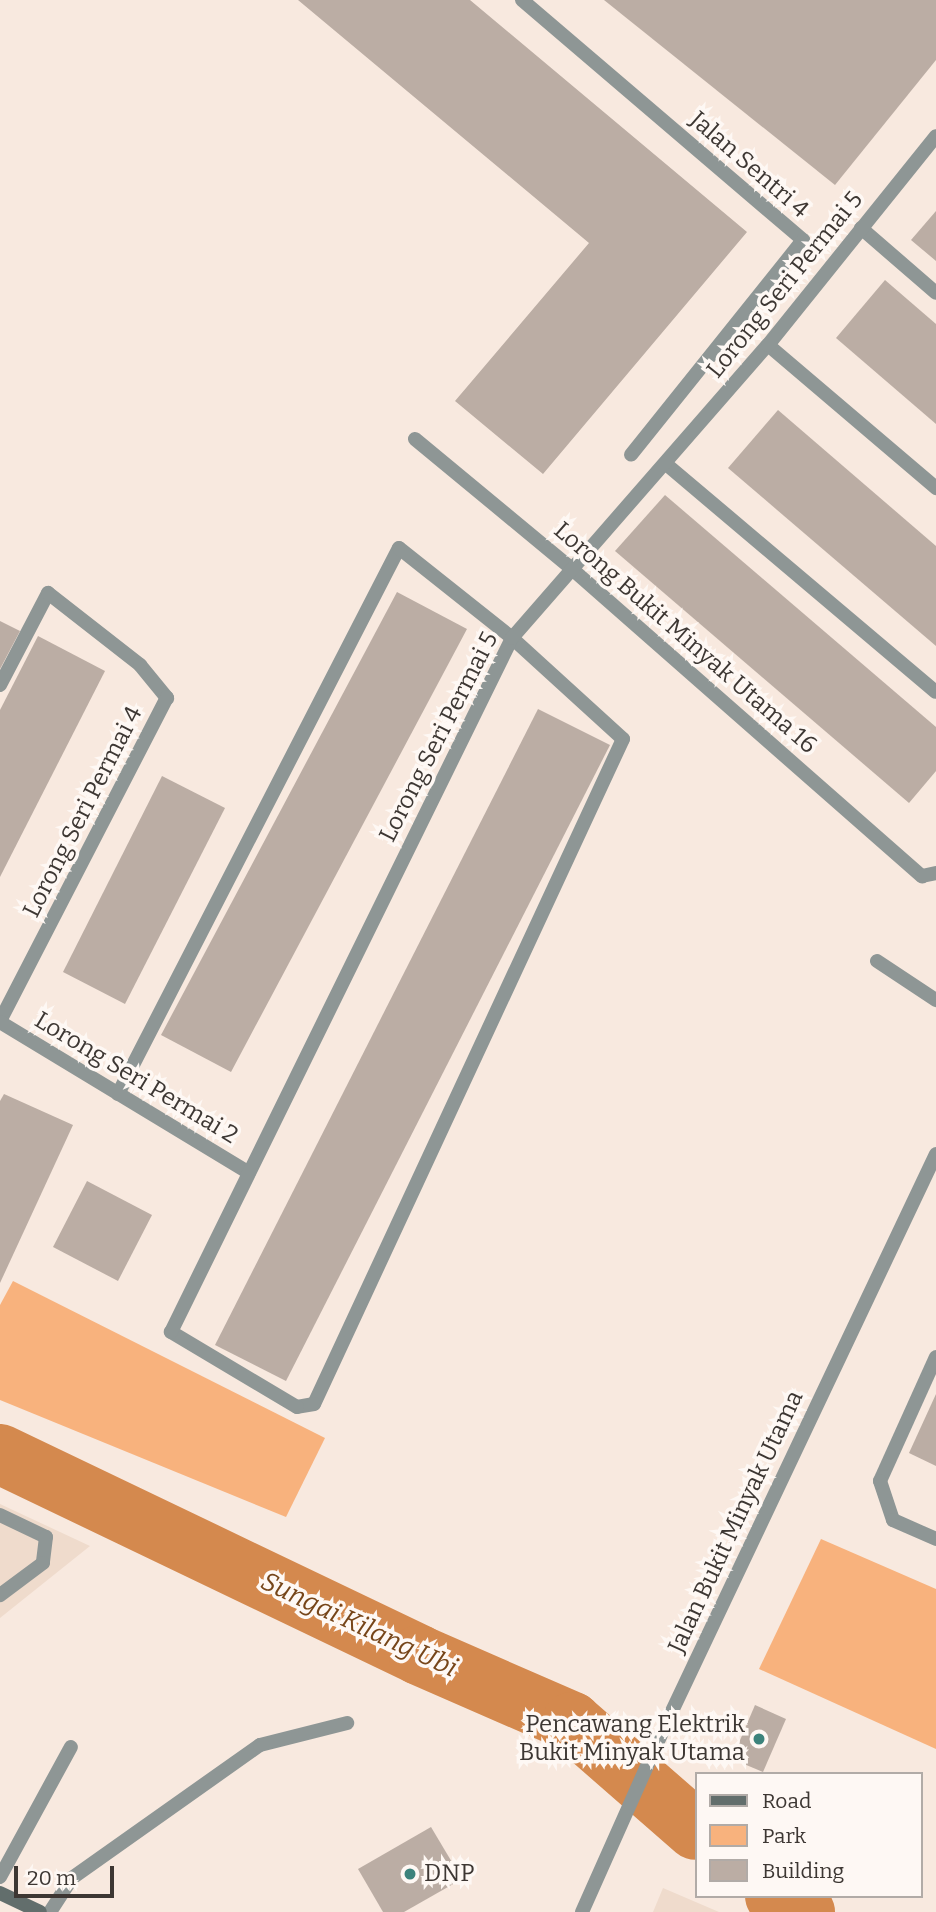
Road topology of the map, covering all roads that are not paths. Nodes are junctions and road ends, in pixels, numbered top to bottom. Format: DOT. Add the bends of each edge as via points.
graph roads {
  1 [pos="522,0"];
  2 [pos="936,136"];
  3 [pos="861,228"];
  4 [pos="936,293"];
  5 [pos="768,345"];
  6 [pos="415,439"];
  7 [pos="631,455"];
  8 [pos="666,464"];
  9 [pos="936,488"];
  10 [pos="572,569"];
  11 [pos="512,638"];
  12 [pos="0,685"];
  13 [pos="936,692"];
  14 [pos="929,874"];
  15 [pos="877,961"];
  16 [pos="936,1000"];
  17 [pos="0,1022"];
  18 [pos="118,1094"];
  19 [pos="936,1154"];
  20 [pos="249,1173"];
  21 [pos="936,1357"];
  22 [pos="0,1515"];
  23 [pos="936,1539"];
  24 [pos="0,1595"];
  25 [pos="347,1723"];
  26 [pos="71,1747"];
  27 [pos="0,1877"];
  28 [pos="0,1893"];
  29 [pos="40,1912"];
  30 [pos="50,1912"];
  31 [pos="582,1912"];
  1 -- 7 [label="street, Jalan Sentri 4" via="803,240"];
  2 -- 3 [label="street, Lorong Seri Permai 5"];
  3 -- 4 [label="street"];
  3 -- 5 [label="street, Lorong Seri Permai 5"];
  5 -- 8 [label="street, Lorong Seri Permai 5"];
  5 -- 9 [label="street"];
  6 -- 10 [label="street, Lorong Bukit Minyak Utama 16"];
  8 -- 10 [label="street, Lorong Seri Permai 5"];
  8 -- 13 [label="street"];
  10 -- 11 [label="street, Lorong Seri Permai 5"];
  10 -- 14 [label="street, Lorong Bukit Minyak Utama 16"];
  11 -- 18 [label="street" via="399,548"];
  11 -- 20 [label="street, Lorong Seri Permai 5"];
  11 -- 20 [label="street, Lorong Seri Permai 5" via="623,739 314,1404 297,1407 171,1332"];
  12 -- 17 [label="street, Lorong Seri Permai 4" via="48,593 140,665 167,698"];
  15 -- 16 [label="street"];
  17 -- 18 [label="street, Lorong Seri Permai 2"];
  18 -- 20 [label="street, Lorong Seri Permai 2"];
  19 -- 31 [label="street, Jalan Bukit Minyak Utama" via="664,1728"];
  21 -- 23 [label="street" via="880,1481 892,1520"];
  22 -- 24 [label="street" via="46,1537 43,1563"];
  25 -- 30 [label="street" via="260,1745 72,1878"];
  26 -- 27 [label="street"];
  28 -- 29 [label="main road"];
}
